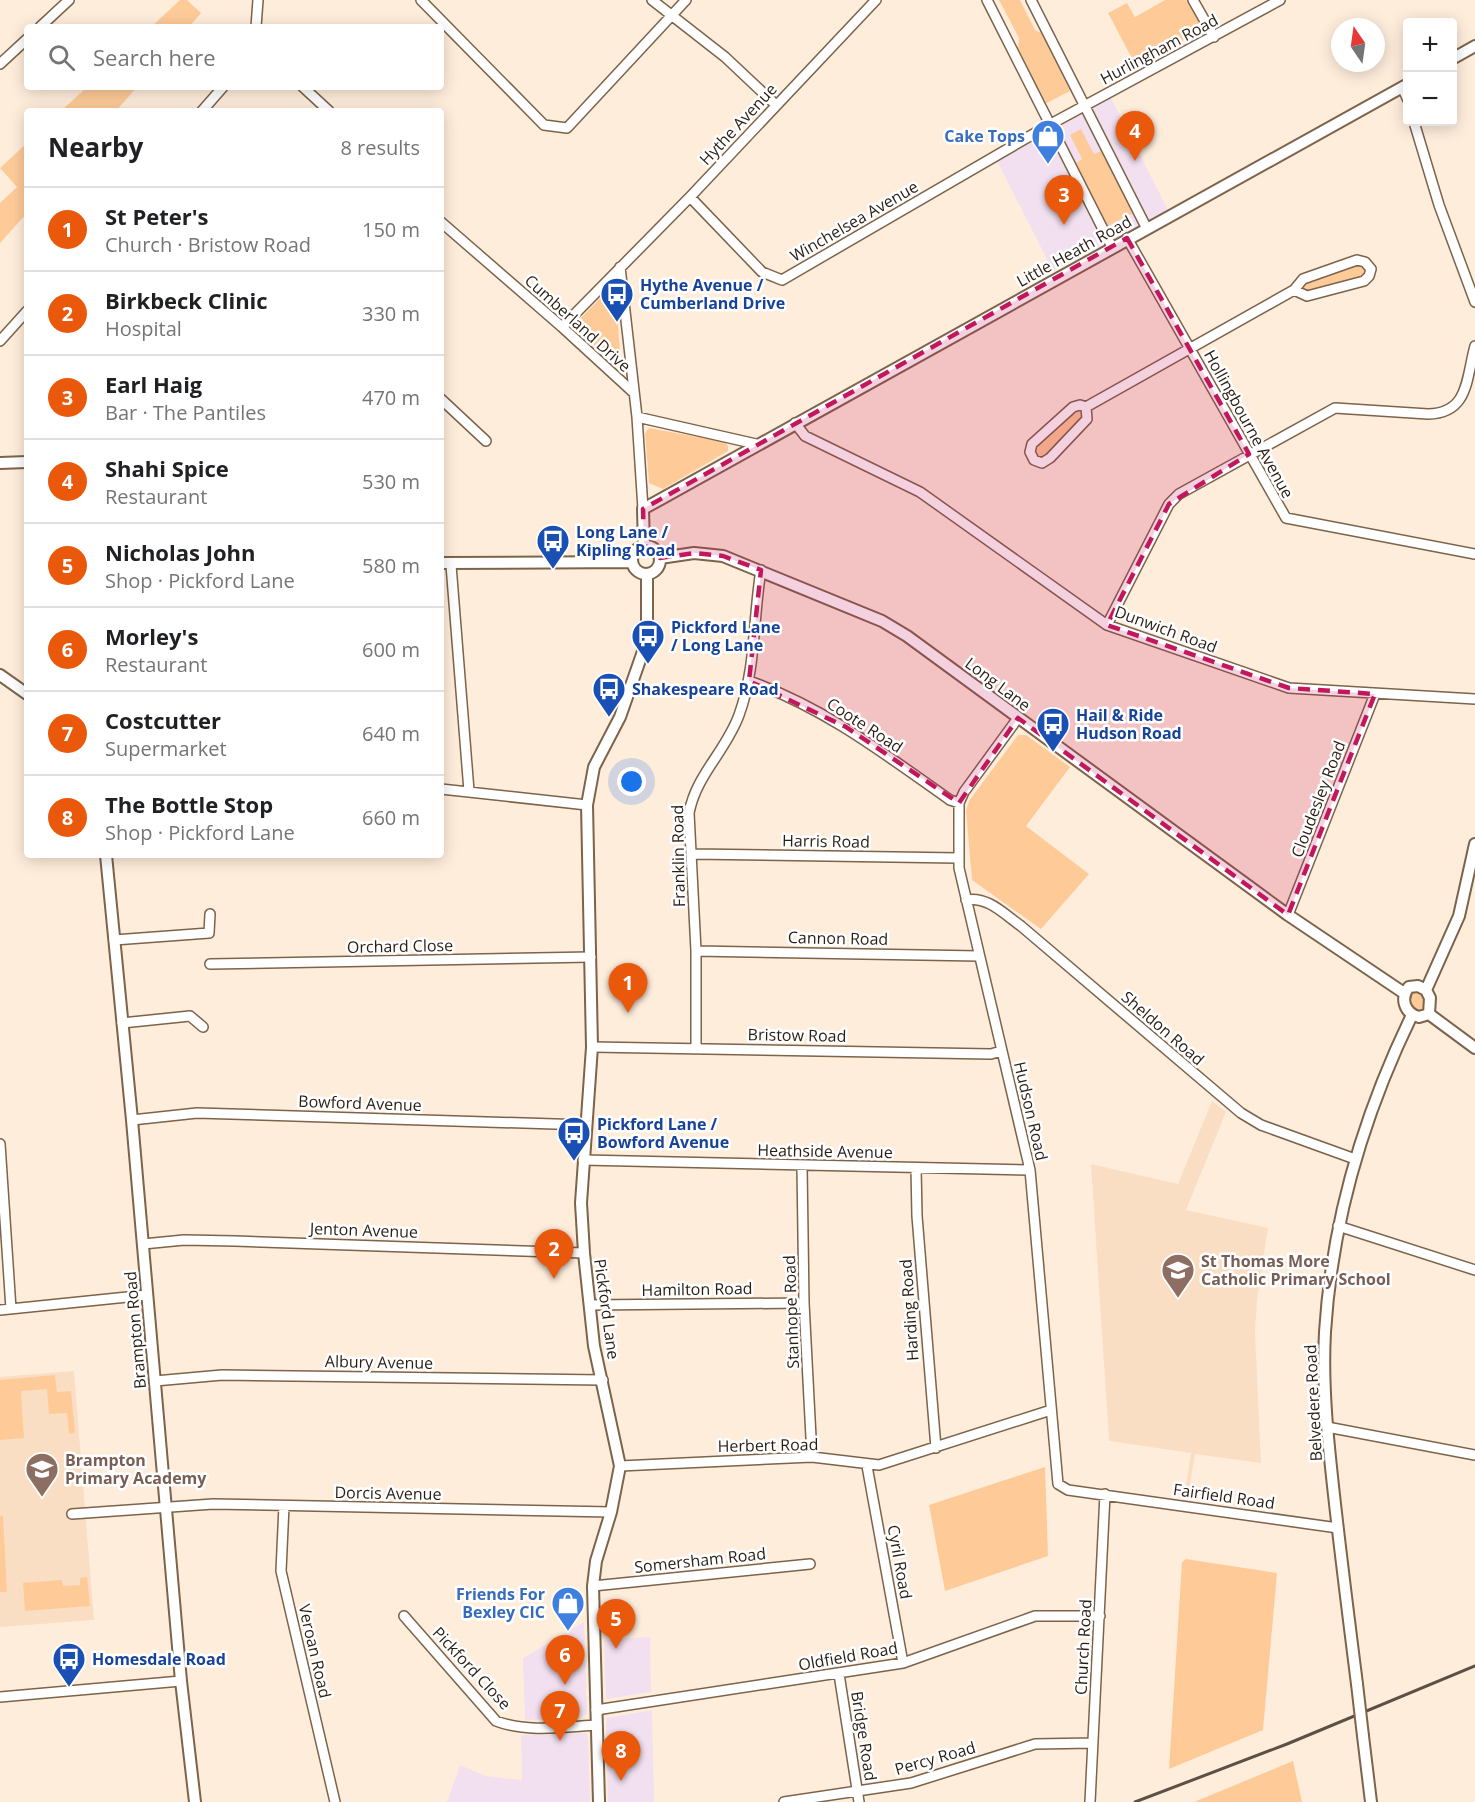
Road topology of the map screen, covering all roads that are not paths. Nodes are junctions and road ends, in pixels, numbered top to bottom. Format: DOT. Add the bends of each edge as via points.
graph roads {
  1 [pos="69,0"];
  2 [pos="258,0"];
  3 [pos="421,0"];
  4 [pos="652,0"];
  5 [pos="686,0"];
  6 [pos="876,0"];
  7 [pos="987,0"];
  8 [pos="1031,0"];
  9 [pos="1193,0"];
  10 [pos="1280,0"];
  11 [pos="671,16"];
  12 [pos="43,24"];
  13 [pos="256,24"];
  14 [pos="1214,37"];
  15 [pos="24,42"];
  16 [pos="1475,46"];
  17 [pos="1457,56"];
  18 [pos="0,64"];
  19 [pos="1403,87"];
  20 [pos="220,90"];
  21 [pos="306,90"];
  22 [pos="776,105"];
  23 [pos="1084,107"];
  24 [pos="205,108"];
  25 [pos="326,108"];
  26 [pos="1049,125"];
  27 [pos="1415,126"];
  28 [pos="690,197"];
  29 [pos="445,226"];
  30 [pos="1146,227"];
  31 [pos="1127,238"];
  32 [pos="1112,247"];
  33 [pos="620,267"];
  34 [pos="1294,290"];
  35 [pos="1475,302"];
  36 [pos="24,313"];
  37 [pos="562,327"];
  38 [pos="0,341"];
  39 [pos="1475,346"];
  40 [pos="1190,347"];
  41 [pos="634,393"];
  42 [pos="444,402"];
  43 [pos="1086,407"];
  44 [pos="637,417"];
  45 [pos="795,423"];
  46 [pos="486,441"];
  47 [pos="756,444"];
  48 [pos="1249,454"];
  49 [pos="24,462"];
  50 [pos="0,463"];
  51 [pos="643,509"];
  52 [pos="644,546"];
  53 [pos="1475,554"];
  54 [pos="660,558"];
  55 [pos="632,562"];
  56 [pos="446,564"];
  57 [pos="761,570"];
  58 [pos="647,574"];
  59 [pos="1107,625"];
  60 [pos="0,675"];
  61 [pos="749,681"];
  62 [pos="24,692"];
  63 [pos="1375,694"];
  64 [pos="1475,699"];
  65 [pos="1018,718"];
  66 [pos="444,789"];
  67 [pos="469,791"];
  68 [pos="959,803"];
  69 [pos="587,806"];
  70 [pos="1475,844"];
  71 [pos="693,854"];
  72 [pos="106,858"];
  73 [pos="958,858"];
  74 [pos="966,900"];
  75 [pos="210,914"];
  76 [pos="1288,915"];
  77 [pos="114,940"];
  78 [pos="696,951"];
  79 [pos="979,956"];
  80 [pos="591,957"];
  81 [pos="210,964"];
  82 [pos="1426,990"];
  83 [pos="1404,993"];
  84 [pos="1429,1014"];
  85 [pos="1412,1015"];
  86 [pos="122,1023"];
  87 [pos="203,1027"];
  88 [pos="592,1047"];
  89 [pos="696,1048"];
  90 [pos="1475,1048"];
  91 [pos="1001,1052"];
  92 [pos="132,1120"];
  93 [pos="586,1125"];
  94 [pos="0,1144"];
  95 [pos="1354,1159"];
  96 [pos="583,1160"];
  97 [pos="802,1166"];
  98 [pos="916,1168"];
  99 [pos="1030,1170"];
  100 [pos="1338,1226"];
  101 [pos="142,1244"];
  102 [pos="584,1253"];
  103 [pos="1475,1270"];
  104 [pos="147,1295"];
  105 [pos="804,1303"];
  106 [pos="590,1305"];
  107 [pos="11,1309"];
  108 [pos="0,1310"];
  109 [pos="603,1380"];
  110 [pos="155,1381"];
  111 [pos="1051,1410"];
  112 [pos="1327,1427"];
  113 [pos="936,1448"];
  114 [pos="1475,1455"];
  115 [pos="812,1457"];
  116 [pos="620,1466"];
  117 [pos="867,1466"];
  118 [pos="1105,1494"];
  119 [pos="284,1506"];
  120 [pos="165,1507"];
  121 [pos="610,1512"];
  122 [pos="72,1514"];
  123 [pos="1338,1528"];
  124 [pos="810,1564"];
  125 [pos="593,1586"];
  126 [pos="404,1616"];
  127 [pos="1100,1616"];
  128 [pos="903,1663"];
  129 [pos="839,1674"];
  130 [pos="181,1681"];
  131 [pos="0,1697"];
  132 [pos="596,1710"];
  133 [pos="597,1725"];
  134 [pos="1093,1743"];
  135 [pos="857,1791"];
  136 [pos="195,1802"];
  137 [pos="335,1802"];
  138 [pos="599,1802"];
  139 [pos="784,1802"];
  140 [pos="859,1802"];
  141 [pos="1090,1802"];
  142 [pos="1371,1802"];
  1 -- 12 [label="street"];
  2 -- 13 [label="street"];
  3 -- 11 [label="street" via="544,125 567,128"];
  4 -- 11 [label="street"];
  5 -- 11 [label="street"];
  6 -- 22 [label="street, Hythe Avenue"];
  7 -- 26 [label="street"];
  8 -- 23 [label="street"];
  9 -- 14 [label="street"];
  10 -- 14 [label="street, Hurlingham Road"];
  11 -- 22 [label="street"];
  14 -- 23 [label="street, Hurlingham Road"];
  15 -- 18 [label="street"];
  16 -- 17 [label="street"];
  19 -- 30 [label="street, Little Heath Road"];
  20 -- 24 [label="street"];
  21 -- 25 [label="street"];
  22 -- 28 [label="street, Hythe Avenue"];
  23 -- 26 [label="street, Hurlingham Road"];
  23 -- 30 [label="street"];
  26 -- 28 [label="street, Winchelsea Avenue" via="782,280 762,272"];
  26 -- 32 [label="street"];
  27 -- 35 [label="street"];
  28 -- 33 [label="street, Hythe Avenue"];
  29 -- 37 [label="street, Cumberland Drive"];
  30 -- 31 [label="street, Little Heath Road"];
  31 -- 32 [label="street, Little Heath Road"];
  31 -- 40 [label="street, Hollingbourne Avenue"];
  32 -- 45 [label="street, Little Heath Road"];
  33 -- 37 [label="street, Hythe Avenue"];
  33 -- 41 [label="street"];
  34 -- 34 [label="street" via="1303,279 1358,260 1371,269 1364,281 1307,296"];
  34 -- 40 [label="street"];
  36 -- 38 [label="street"];
  37 -- 41 [label="street, Cumberland Drive"];
  39 -- 48 [label="street" via="1460,402 1452,409 1428,414 1335,408"];
  40 -- 43 [label="street"];
  40 -- 48 [label="street, Hollingbourne Avenue"];
  41 -- 44 [label="street, Cumberland Drive"];
  42 -- 46 [label="street"];
  43 -- 43 [label="street" via="1087,419 1050,458 1042,463 1034,460 1029,452 1032,444 1073,407"];
  44 -- 47 [label="street"];
  44 -- 51 [label="street, Cumberland Drive"];
  45 -- 47 [label="street, Little Heath Road"];
  45 -- 59 [label="street, Dunwich Road" via="806,436 920,492"];
  47 -- 51 [label="street, Little Heath Road"];
  48 -- 53 [label="street, Hollingbourne Avenue" via="1286,518"];
  48 -- 59 [label="street" via="1179,494 1169,504"];
  49 -- 50 [label="street"];
  51 -- 52 [label="street, Cumberland Drive"];
  52 -- 54 [label="street" via="655,549"];
  52 -- 55 [label="street" via="635,551"];
  54 -- 57 [label="street, Long Lane" via="694,553 723,556"];
  54 -- 58 [label="street" via="657,569"];
  55 -- 56 [label="street"];
  55 -- 58 [label="street" via="637,571"];
  56 -- 67 [label="street"];
  57 -- 61 [label="street, Franklin Road"];
  57 -- 65 [label="street, Long Lane" via="882,621"];
  58 -- 69 [label="street, Pickford Lane" via="647,640 620,717 594,766"];
  59 -- 63 [label="street, Dunwich Road" via="1289,688"];
  60 -- 62 [label="street"];
  61 -- 68 [label="street, Coote Road" via="846,727"];
  61 -- 71 [label="street, Franklin Road" via="730,736 692,795 689,813"];
  63 -- 64 [label="street, Dunwich Road"];
  63 -- 76 [label="street, Cloudesley Road"];
  65 -- 68 [label="street"];
  65 -- 76 [label="street, Long Lane"];
  66 -- 67 [label="street"];
  67 -- 69 [label="street"];
  68 -- 73 [label="street, Hudson Road"];
  69 -- 80 [label="street, Pickford Lane"];
  70 -- 82 [label="street" via="1459,916"];
  71 -- 73 [label="street, Harris Road"];
  71 -- 78 [label="street, Franklin Road"];
  72 -- 77 [label="street, Brampton Road"];
  73 -- 74 [label="street, Hudson Road"];
  74 -- 79 [label="street, Hudson Road"];
  74 -- 95 [label="street, Sheldon Road" via="988,902 1021,926 1241,1113 1261,1125"];
  75 -- 77 [label="street" via="209,933"];
  76 -- 83 [label="street, Long Lane"];
  77 -- 86 [label="street, Brampton Road"];
  78 -- 79 [label="street, Cannon Road"];
  78 -- 89 [label="street, Franklin Road"];
  79 -- 91 [label="street, Hudson Road"];
  80 -- 81 [label="street, Orchard Close"];
  80 -- 88 [label="street, Pickford Lane"];
  82 -- 83 [label="street" via="1409,987"];
  82 -- 84 [label="street"];
  83 -- 85 [label="street"];
  84 -- 85 [label="street"];
  84 -- 90 [label="street"];
  85 -- 95 [label="street, Belvedere Road"];
  86 -- 87 [label="street" via="190,1016"];
  86 -- 92 [label="street, Brampton Road"];
  88 -- 89 [label="street, Bristow Road"];
  88 -- 93 [label="street, Pickford Lane"];
  89 -- 91 [label="street, Bristow Road"];
  91 -- 99 [label="street, Hudson Road"];
  92 -- 93 [label="street, Bowford Avenue" via="198,1113"];
  92 -- 101 [label="street, Brampton Road"];
  93 -- 96 [label="street, Pickford Lane"];
  94 -- 107 [label="street"];
  95 -- 100 [label="street, Belvedere Road"];
  96 -- 97 [label="street, Heathside Avenue"];
  96 -- 102 [label="street, Pickford Lane"];
  97 -- 98 [label="street, Heathside Avenue"];
  97 -- 105 [label="street, Stanhope Road"];
  98 -- 99 [label="street, Heathside Avenue"];
  98 -- 113 [label="street, Harding Road"];
  99 -- 111 [label="street, Hudson Road"];
  100 -- 103 [label="street"];
  100 -- 112 [label="street, Belvedere Road" via="1325,1334"];
  101 -- 102 [label="street, Jenton Avenue" via="235,1241"];
  101 -- 104 [label="street, Brampton Road"];
  102 -- 106 [label="street, Pickford Lane"];
  104 -- 107 [label="street"];
  104 -- 110 [label="street, Brampton Road"];
  105 -- 106 [label="street, Hamilton Road"];
  105 -- 115 [label="street, Stanhope Road"];
  106 -- 109 [label="street, Pickford Lane" via="594,1346"];
  107 -- 108 [label="street"];
  109 -- 110 [label="street, Albury Avenue" via="222,1375"];
  109 -- 116 [label="street, Pickford Lane"];
  110 -- 120 [label="street, Brampton Road"];
  111 -- 113 [label="street, Herbert Road"];
  111 -- 118 [label="street, Hudson Road" via="1058,1484 1068,1490"];
  112 -- 114 [label="street"];
  112 -- 123 [label="street, Belvedere Road"];
  113 -- 117 [label="street, Herbert Road"];
  115 -- 116 [label="street, Herbert Road"];
  115 -- 117 [label="street, Herbert Road"];
  116 -- 121 [label="street, Pickford Lane"];
  117 -- 128 [label="street, Cyril Road"];
  118 -- 123 [label="street, Fairfield Road"];
  118 -- 127 [label="street, Church Road"];
  119 -- 120 [label="street, Dorcis Avenue"];
  119 -- 121 [label="street, Dorcis Avenue"];
  119 -- 137 [label="street, Veroan Road" via="281,1571"];
  120 -- 122 [label="street, Dorcis Avenue"];
  120 -- 130 [label="street, Brampton Road"];
  121 -- 125 [label="street, Pickford Lane"];
  123 -- 142 [label="street, Belvedere Road, bridge"];
  124 -- 125 [label="street, Somersham Road"];
  125 -- 132 [label="street, Pickford Lane"];
  126 -- 133 [label="street, Pickford Close" via="496,1721 520,1728"];
  127 -- 128 [label="street, Oldfield Road" via="1035,1616"];
  127 -- 134 [label="street, Church Road"];
  128 -- 129 [label="street, Oldfield Road"];
  129 -- 132 [label="street, Oldfield Road"];
  129 -- 135 [label="street, Bridge Road"];
  130 -- 131 [label="street"];
  130 -- 136 [label="street, Brampton Road"];
  132 -- 133 [label="street, Pickford Lane"];
  133 -- 138 [label="street, Pickford Lane"];
  134 -- 135 [label="street, Percy Road" via="1035,1744 911,1783"];
  134 -- 141 [label="street, Church Road"];
  135 -- 139 [label="street, Percy Road"];
  135 -- 140 [label="street, Bridge Road"];
}
